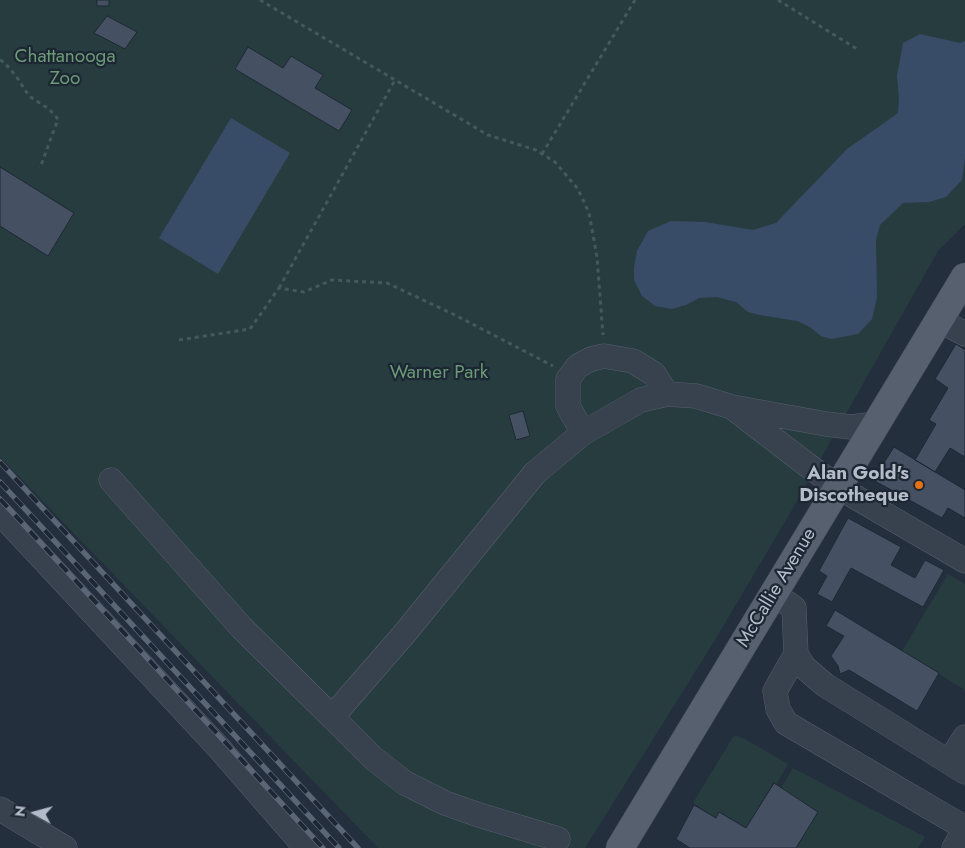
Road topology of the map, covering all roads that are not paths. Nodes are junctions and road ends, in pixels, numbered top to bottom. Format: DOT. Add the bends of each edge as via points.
graph roads {
  1 [pos="965,277"];
  2 [pos="939,320"];
  3 [pos="965,334"];
  4 [pos="667,394"];
  5 [pos="732,407"];
  6 [pos="876,424"];
  7 [pos="583,433"];
  8 [pos="111,480"];
  9 [pos="838,487"];
  10 [pos="0,513"];
  11 [pos="965,562"];
  12 [pos="774,594"];
  13 [pos="796,654"];
  14 [pos="332,717"];
  15 [pos="965,737"];
  16 [pos="957,767"];
  17 [pos="0,809"];
  18 [pos="965,828"];
  19 [pos="558,839"];
  20 [pos="65,848"];
  21 [pos="306,848"];
  22 [pos="620,848"];
  23 [pos="954,848"];
  1 -- 2 [label="main road, McCallie Avenue"];
  2 -- 3 [label="street"];
  2 -- 6 [label="main road, McCallie Avenue"];
  4 -- 5 [label="street" via="696,396"];
  4 -- 7 [label="street" via="642,400"];
  4 -- 7 [label="street" via="654,374 633,361 604,356 591,359 578,366 568,379 568,406"];
  5 -- 6 [label="street" via="851,427"];
  5 -- 9 [label="street"];
  6 -- 9 [label="main road, McCallie Avenue"];
  7 -- 14 [label="street" via="535,473"];
  8 -- 14 [label="street" via="241,627"];
  9 -- 11 [label="street"];
  9 -- 12 [label="main road, McCallie Avenue"];
  10 -- 21 [label="street" via="219,748"];
  12 -- 13 [label="street" via="794,608"];
  12 -- 22 [label="main road, McCallie Avenue"];
  13 -- 16 [label="street" via="804,667 826,684"];
  13 -- 18 [label="street" via="775,691 778,709 786,723"];
  14 -- 19 [label="street" via="373,758 405,783 454,806"];
  15 -- 16 [label="street"];
  17 -- 20 [label="street"];
  18 -- 23 [label="street"];
}
